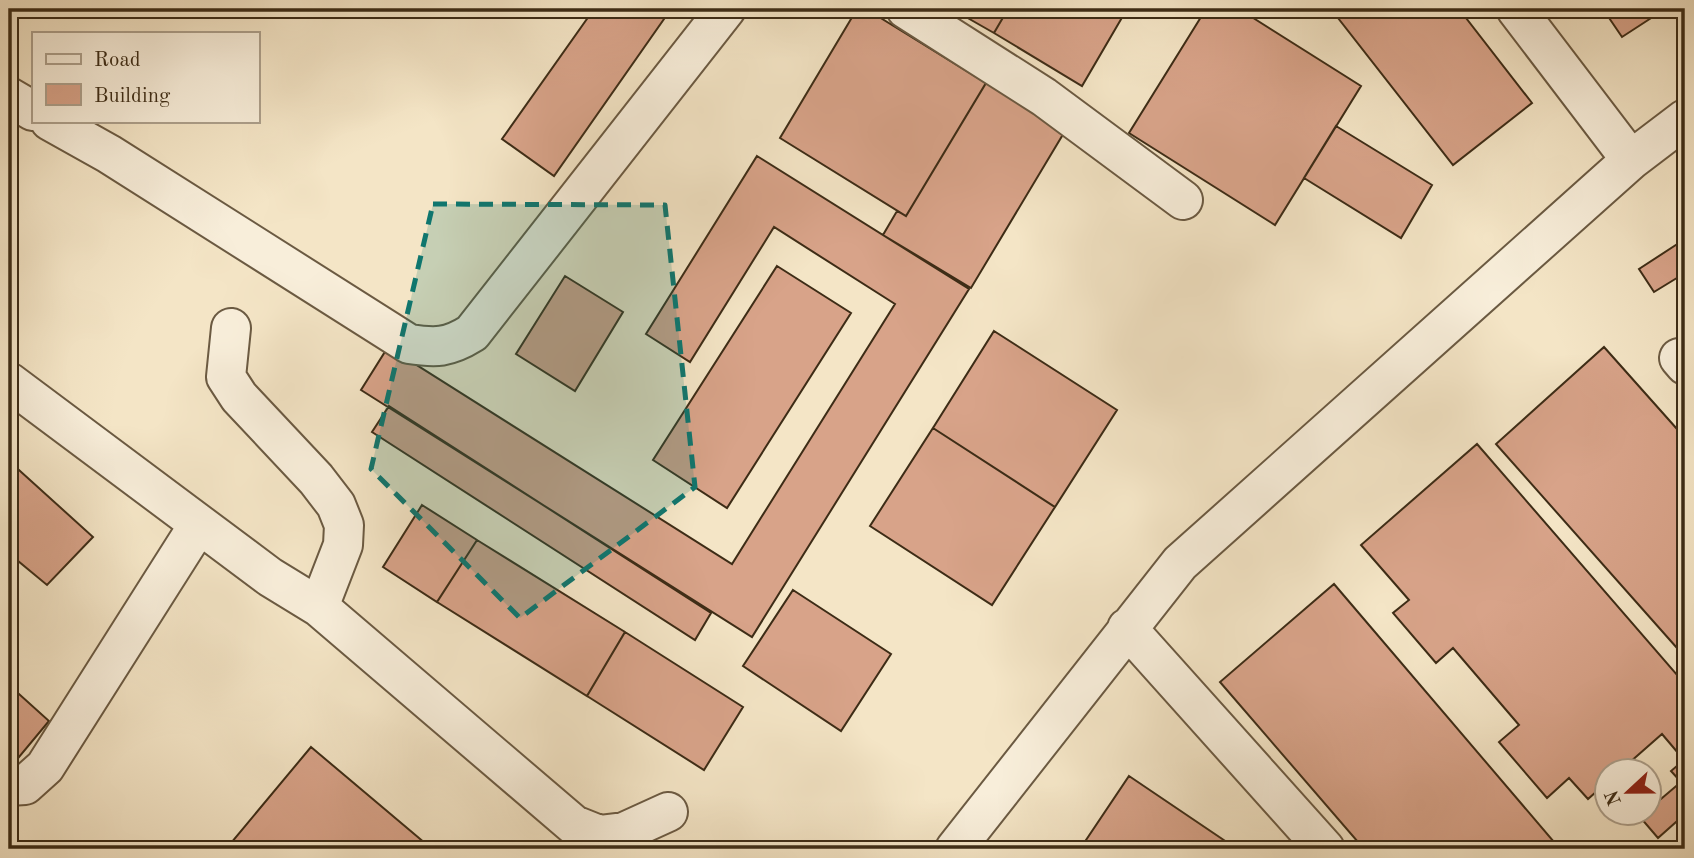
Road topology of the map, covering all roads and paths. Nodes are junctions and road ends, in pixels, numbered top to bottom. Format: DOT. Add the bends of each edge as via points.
graph roads {
  1 [pos="726,9"];
  2 [pos="906,9"];
  3 [pos="1516,9"];
  4 [pos="9,97"];
  5 [pos="32,110"];
  6 [pos="1685,120"];
  7 [pos="52,122"];
  8 [pos="1631,160"];
  9 [pos="1183,200"];
  10 [pos="231,328"];
  11 [pos="9,382"];
  12 [pos="199,524"];
  13 [pos="319,607"];
  14 [pos="1127,628"];
  15 [pos="9,786"];
  16 [pos="668,812"];
  17 [pos="955,849"];
  18 [pos="1325,849"];
  1 -- 7 [label="street" via="472,333 455,344 409,344"];
  2 -- 9 [label="street" via="1044,97"];
  3 -- 8 [label="street"];
  4 -- 5 [label="street"];
  6 -- 8 [label="street"];
  8 -- 14 [label="street" via="1180,563"];
  10 -- 13 [label="street" via="226,377 316,479 344,524 343,545"];
  11 -- 12 [label="street"];
  12 -- 13 [label="street"];
  12 -- 15 [label="street" via="45,767 25,785"];
  13 -- 16 [label="street" via="574,825 600,835 624,832"];
  14 -- 17 [label="street"];
  14 -- 18 [label="street"];
}
